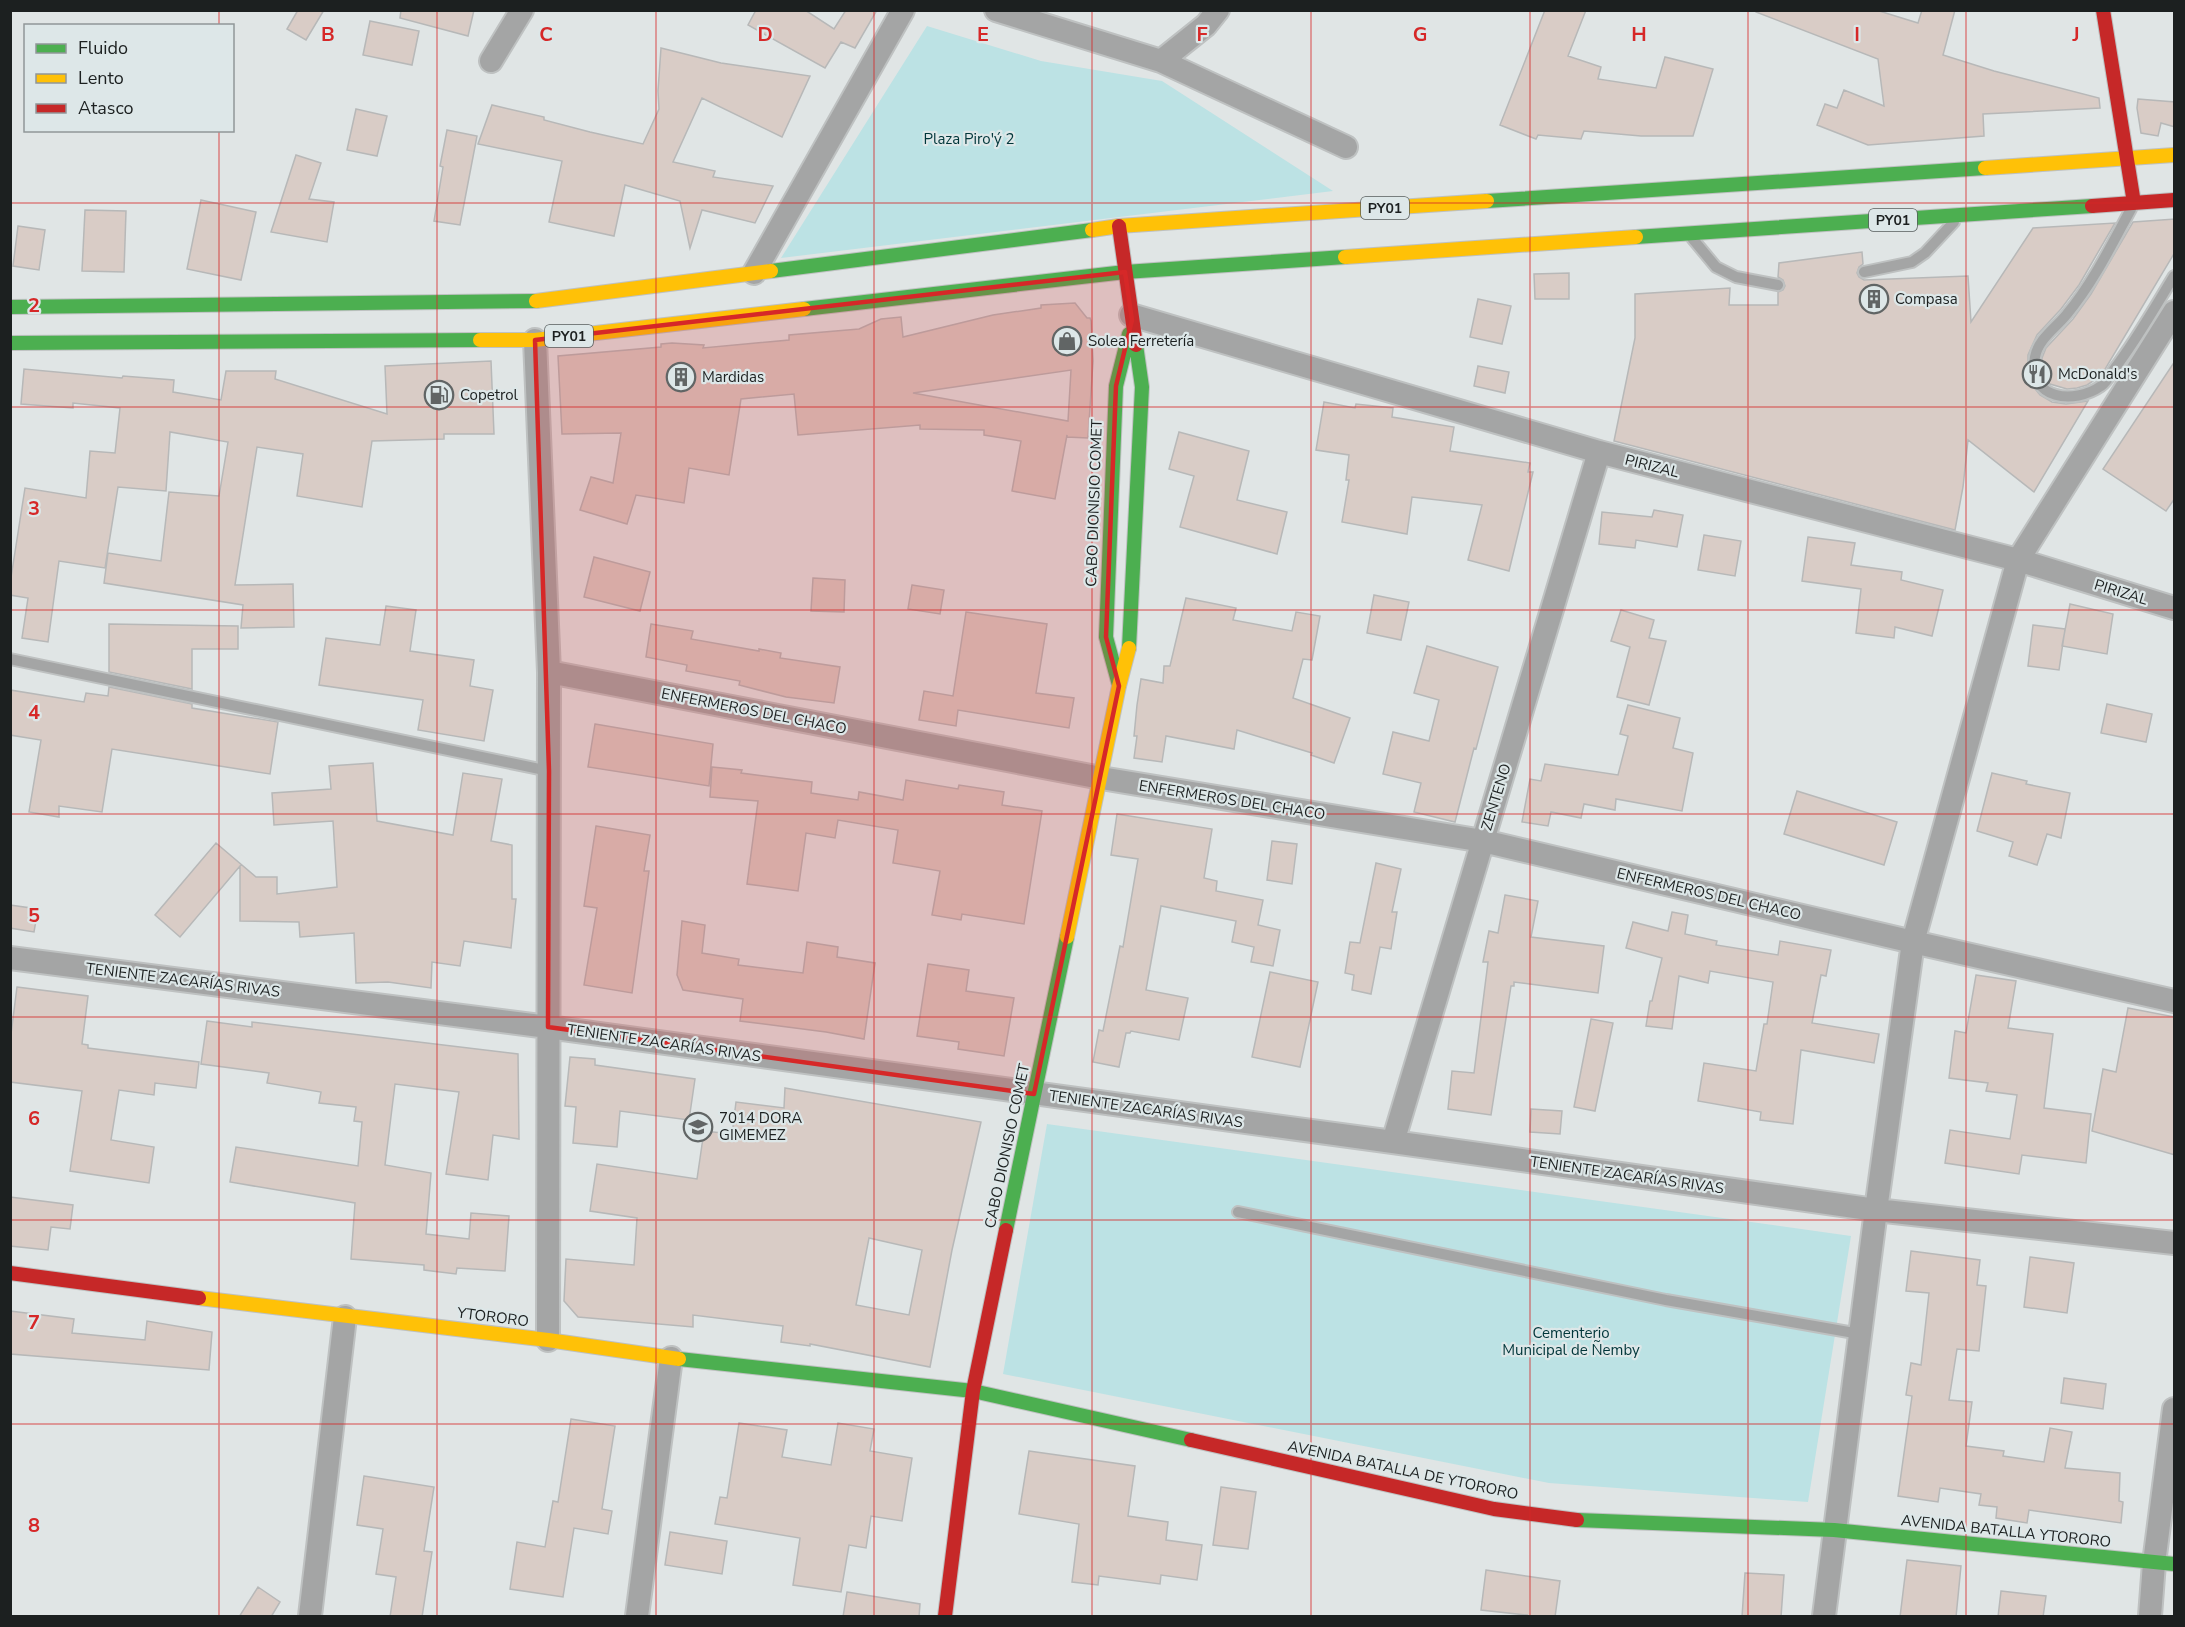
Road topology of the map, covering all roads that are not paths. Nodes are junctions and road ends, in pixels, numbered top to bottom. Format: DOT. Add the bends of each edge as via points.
graph roads {
  1 [pos="522,10"];
  2 [pos="903,10"];
  3 [pos="996,10"];
  4 [pos="1218,10"];
  5 [pos="2103,10"];
  6 [pos="491,61"];
  7 [pos="1161,61"];
  8 [pos="1346,147"];
  9 [pos="2175,155"];
  10 [pos="2128,159"];
  11 [pos="2175,200"];
  12 [pos="2134,203"];
  13 [pos="1960,215"];
  14 [pos="1119,226"];
  15 [pos="1688,234"];
  16 [pos="1125,272"];
  17 [pos="1864,272"];
  18 [pos="754,273"];
  19 [pos="2175,276"];
  20 [pos="1778,285"];
  21 [pos="10,307"];
  22 [pos="2175,312"];
  23 [pos="1132,318"];
  24 [pos="535,340"];
  25 [pos="10,343"];
  26 [pos="1599,452"];
  27 [pos="2018,560"];
  28 [pos="2175,608"];
  29 [pos="10,659"];
  30 [pos="549,672"];
  31 [pos="1119,686"];
  32 [pos="549,771"];
  33 [pos="1101,778"];
  34 [pos="1483,841"];
  35 [pos="1913,942"];
  36 [pos="10,958"];
  37 [pos="2175,1000"];
  38 [pos="548,1027"];
  39 [pos="1034,1094"];
  40 [pos="1393,1142"];
  41 [pos="1876,1210"];
  42 [pos="1238,1212"];
  43 [pos="2175,1243"];
  44 [pos="10,1273"];
  45 [pos="345,1317"];
  46 [pos="1860,1334"];
  47 [pos="548,1340"];
  48 [pos="671,1358"];
  49 [pos="973,1391"];
  50 [pos="2175,1409"];
  51 [pos="1834,1530"];
  52 [pos="2164,1563"];
  53 [pos="310,1617"];
  54 [pos="638,1617"];
  55 [pos="945,1617"];
  56 [pos="1824,1617"];
  57 [pos="2150,1617"];
  1 -- 6 [label="street"];
  2 -- 18 [label="street"];
  3 -- 7 [label="street"];
  4 -- 7 [label="street" via="1206,26"];
  5 -- 10 [label="main road"];
  7 -- 8 [label="street"];
  9 -- 10 [label="main road, PY01"];
  10 -- 12 [label="main road"];
  10 -- 14 [label="main road, PY01" via="1652,196"];
  11 -- 12 [label="main road, PY01"];
  12 -- 13 [label="main road, PY01"];
  12 -- 19 [label="lane" via="2068,314 2042,340 2035,357 2036,377 2044,390 2063,398 2102,385"];
  13 -- 15 [label="main road, PY01"];
  13 -- 17 [label="lane" via="1926,253 1912,262"];
  14 -- 16 [label="main road, CABO DIONISIO COMET"];
  14 -- 18 [label="main road, PY01"];
  15 -- 16 [label="main road, PY01" via="1653,230"];
  15 -- 20 [label="lane" via="1716,267 1736,278"];
  16 -- 23 [label="main road, CABO DIONISIO COMET"];
  16 -- 24 [label="main road, PY01"];
  18 -- 21 [label="main road, PY01" via="541,301"];
  22 -- 27 [label="street"];
  23 -- 26 [label="street, PIRIZAL"];
  23 -- 31 [label="main road, CABO DIONISIO COMET" via="1142,387 1131,641"];
  23 -- 31 [label="main road, CABO DIONISIO COMET" via="1116,386 1106,637"];
  24 -- 25 [label="main road, PY01"];
  24 -- 30 [label="street"];
  26 -- 27 [label="street, PIRIZAL"];
  26 -- 34 [label="street, ZENTENO"];
  27 -- 28 [label="street, PIRIZAL"];
  27 -- 35 [label="street"];
  29 -- 32 [label="lane"];
  30 -- 32 [label="street"];
  30 -- 33 [label="street, ENFERMEROS DEL CHACO"];
  31 -- 33 [label="main road, CABO DIONISIO COMET"];
  32 -- 38 [label="street"];
  33 -- 34 [label="street, ENFERMEROS DEL CHACO"];
  33 -- 39 [label="main road, CABO DIONISIO COMET"];
  34 -- 35 [label="street, ENFERMEROS DEL CHACO"];
  34 -- 40 [label="street, ZENTENO"];
  35 -- 37 [label="street, ENFERMEROS DEL CHACO"];
  35 -- 41 [label="street"];
  36 -- 38 [label="street, TENIENTE ZACARÍAS RIVAS"];
  38 -- 39 [label="street, TENIENTE ZACARÍAS RIVAS"];
  38 -- 47 [label="street"];
  39 -- 40 [label="street, TENIENTE ZACARÍAS RIVAS"];
  39 -- 49 [label="main road, CABO DIONISIO COMET"];
  40 -- 41 [label="street, TENIENTE ZACARÍAS RIVAS"];
  41 -- 43 [label="street, TENIENTE ZACARÍAS RIVAS"];
  41 -- 46 [label="street"];
  42 -- 46 [label="lane" via="1654,1298"];
  44 -- 45 [label="main road, YTORORO"];
  45 -- 47 [label="main road, YTORORO"];
  45 -- 53 [label="street"];
  46 -- 51 [label="street"];
  47 -- 48 [label="main road, YTORORO"];
  48 -- 49 [label="main road, YTORORO"];
  48 -- 54 [label="street"];
  49 -- 51 [label="main road, AVENIDA BATALLA DE YTORORO" via="1494,1509 1576,1520"];
  49 -- 55 [label="main road, CABO DIONISIO COMET"];
  50 -- 52 [label="street"];
  51 -- 52 [label="main road, AVENIDA BATALLA YTORORO"];
  51 -- 56 [label="street"];
  52 -- 57 [label="street"];
}
